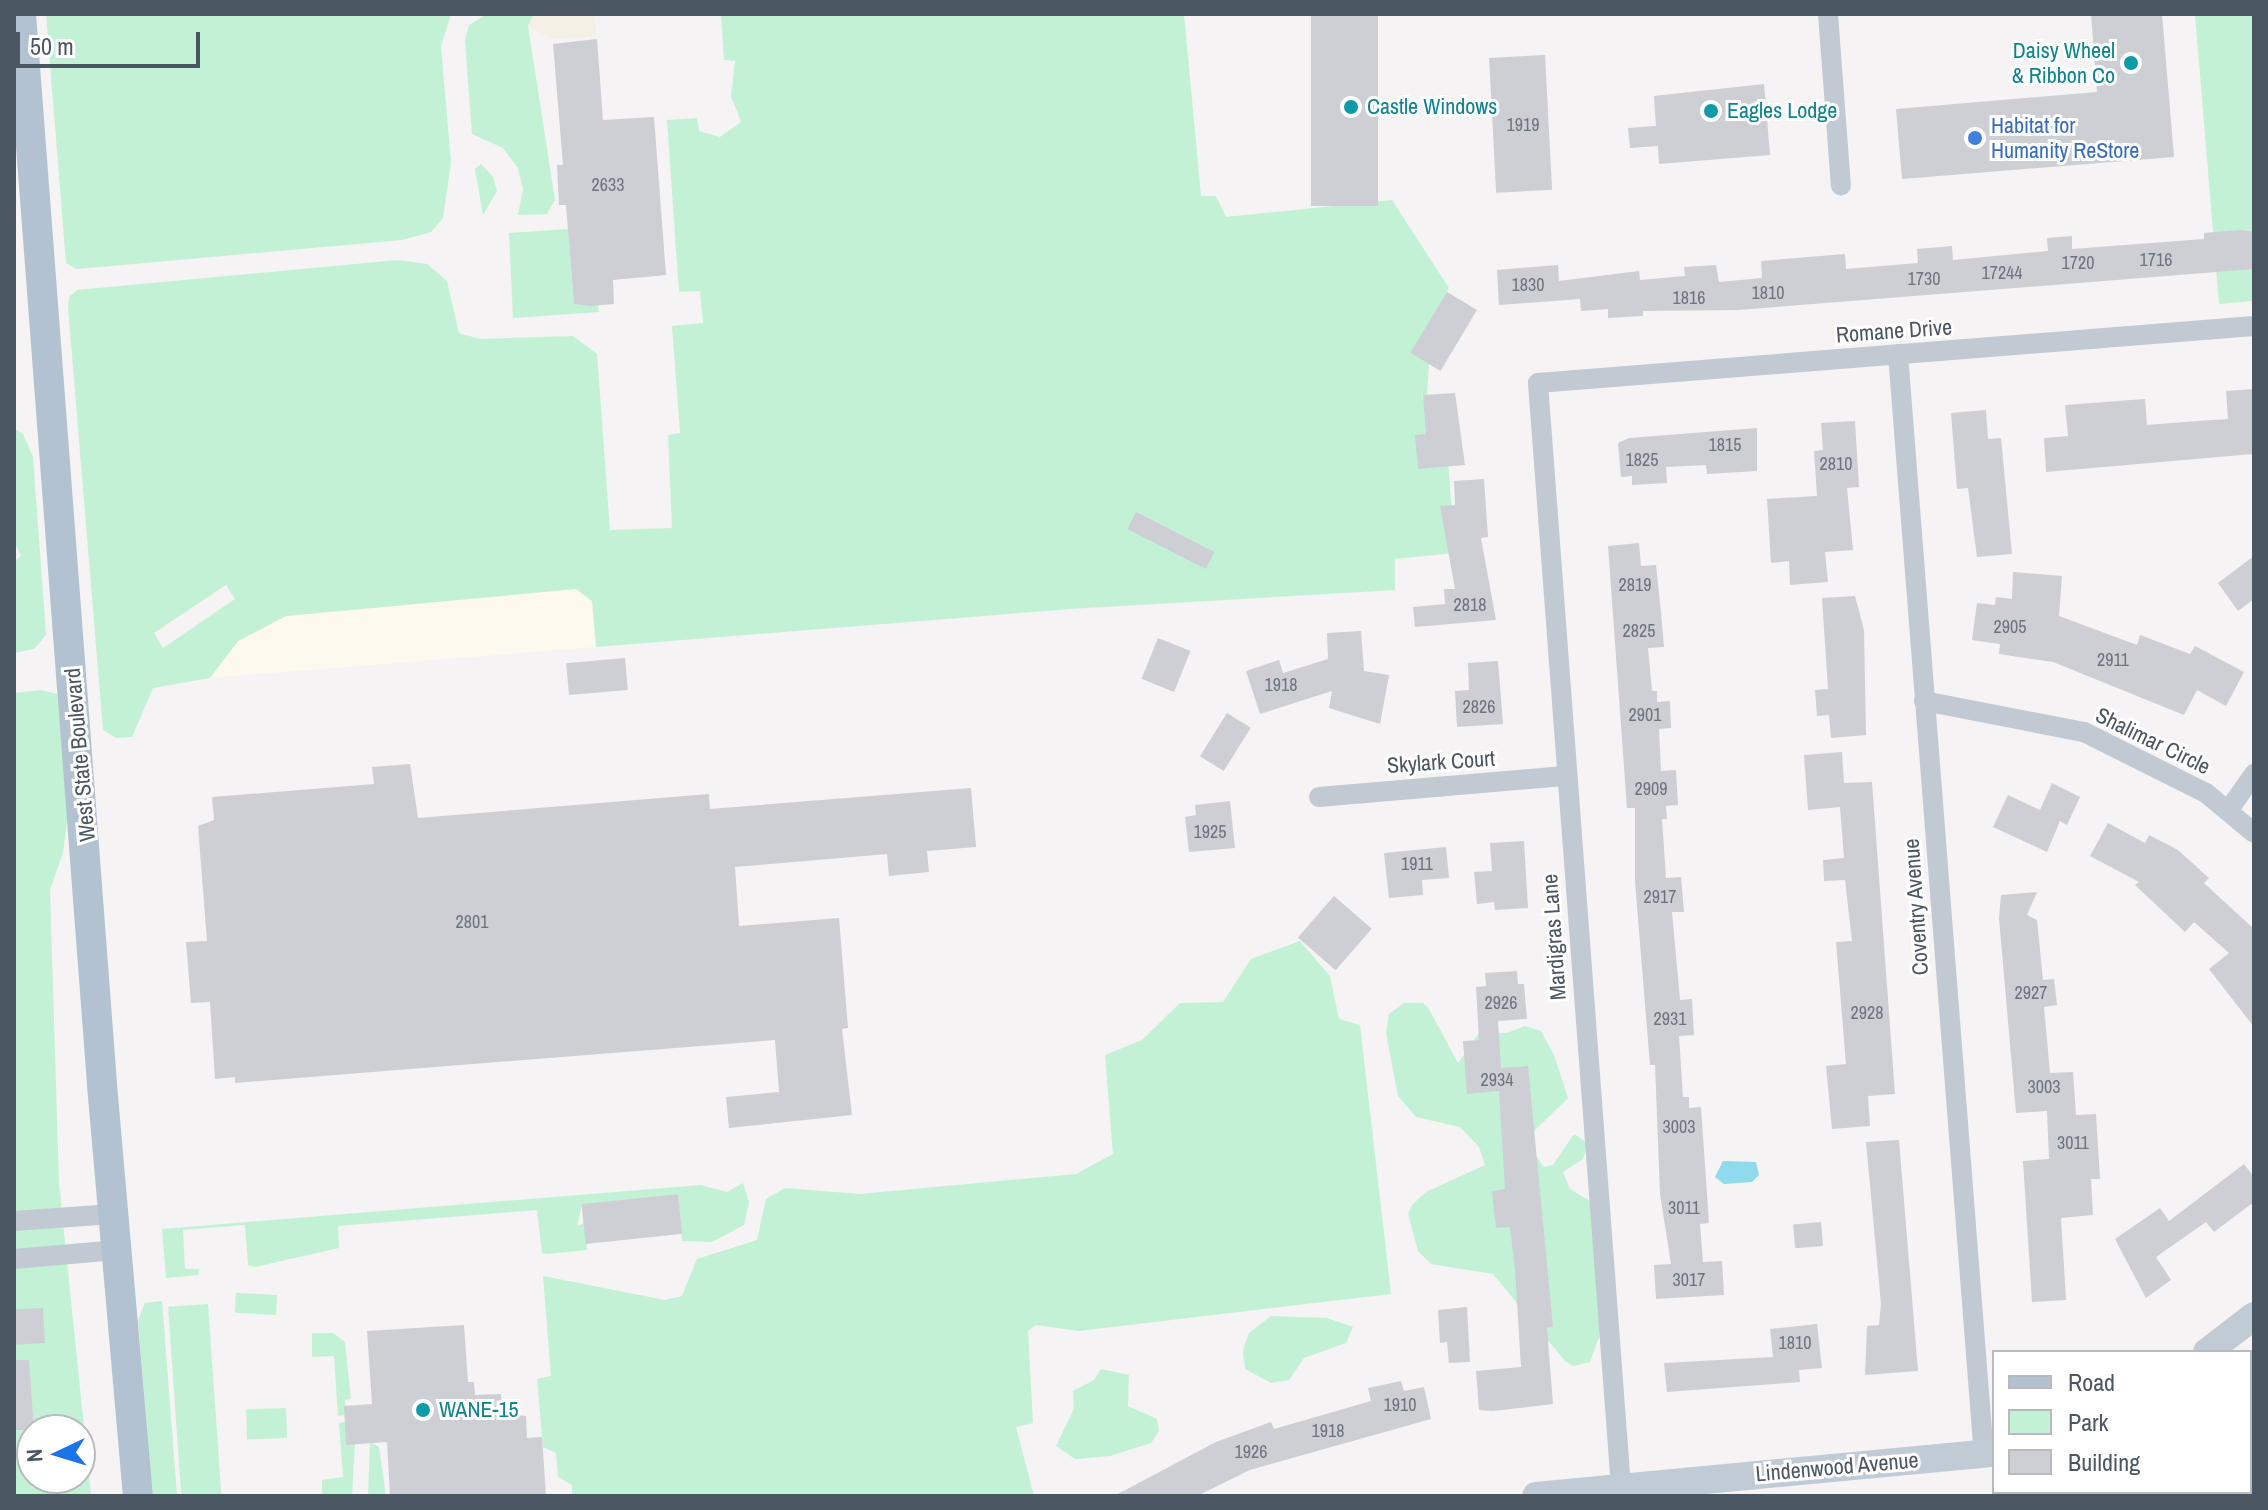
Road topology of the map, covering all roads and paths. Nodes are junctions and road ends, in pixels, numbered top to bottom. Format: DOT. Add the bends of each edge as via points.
graph roads {
  1 [pos="21,14"];
  2 [pos="1828,14"];
  3 [pos="1841,186"];
  4 [pos="2254,326"];
  5 [pos="1898,354"];
  6 [pos="1538,383"];
  7 [pos="1924,701"];
  8 [pos="2254,774"];
  9 [pos="1566,776"];
  10 [pos="1319,797"];
  11 [pos="2230,808"];
  12 [pos="2254,833"];
  13 [pos="113,1214"];
  14 [pos="14,1221"];
  15 [pos="116,1250"];
  16 [pos="14,1259"];
  17 [pos="2254,1316"];
  18 [pos="2210,1350"];
  19 [pos="1989,1454"];
  20 [pos="1621,1487"];
  21 [pos="138,1496"];
  22 [pos="1536,1496"];
  1 -- 13 [label="main road, West State Boulevard"];
  2 -- 3 [label="street"];
  4 -- 5 [label="street, Romane Drive"];
  5 -- 6 [label="street, Romane Drive"];
  5 -- 7 [label="street, Coventry Avenue"];
  6 -- 9 [label="street, Mardigras Lane"];
  7 -- 11 [label="street, Shalimar Circle" via="2084,732"];
  7 -- 19 [label="street, Coventry Avenue"];
  8 -- 11 [label="street"];
  9 -- 10 [label="street, Skylark Court"];
  9 -- 20 [label="street, Mardigras Lane"];
  11 -- 12 [label="street, Shalimar Circle"];
  13 -- 14 [label="street"];
  13 -- 15 [label="main road, West State Boulevard"];
  15 -- 16 [label="street"];
  15 -- 21 [label="main road, West State Boulevard"];
  17 -- 18 [label="street"];
  19 -- 20 [label="street, Lindenwood Avenue"];
  20 -- 22 [label="street, Lindenwood Avenue"];
}
